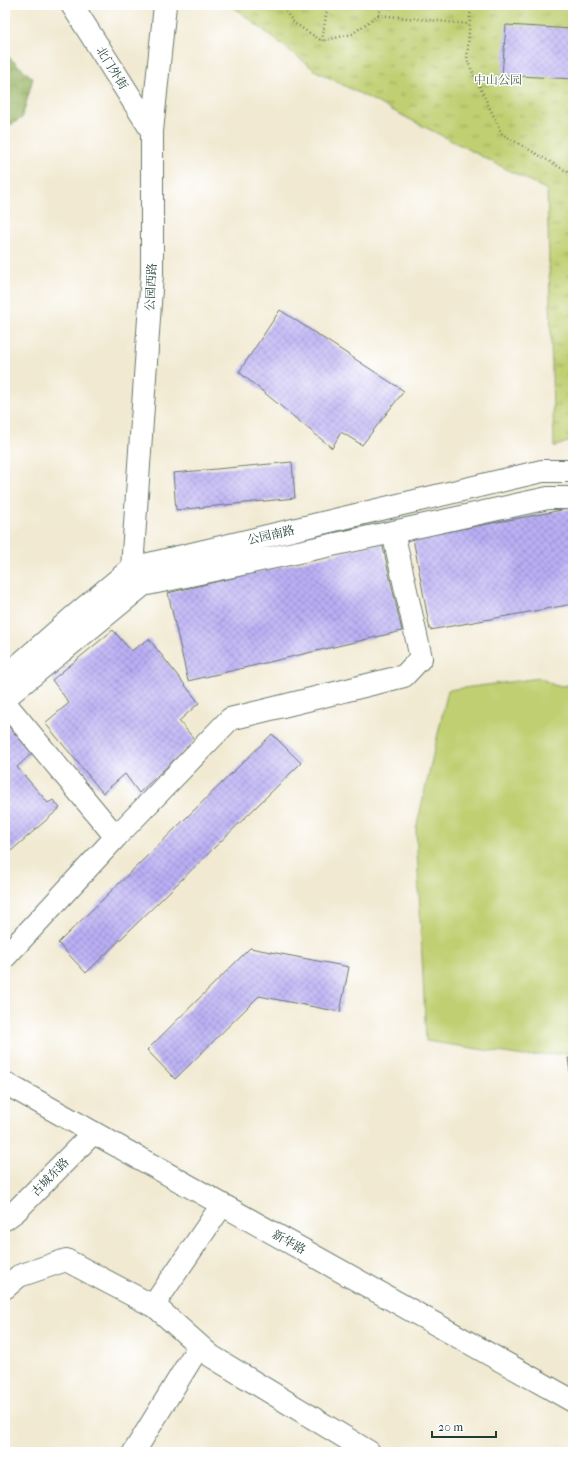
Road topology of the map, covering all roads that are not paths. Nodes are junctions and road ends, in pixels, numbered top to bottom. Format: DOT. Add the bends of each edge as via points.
graph roads {
  1 [pos="72,5"];
  2 [pos="165,5"];
  3 [pos="152,131"];
  4 [pos="573,471"];
  5 [pos="573,498"];
  6 [pos="393,532"];
  7 [pos="132,568"];
  8 [pos="5,677"];
  9 [pos="5,698"];
  10 [pos="5,703"];
  11 [pos="116,837"];
  12 [pos="5,957"];
  13 [pos="5,1083"];
  14 [pos="93,1133"];
  15 [pos="222,1204"];
  16 [pos="5,1219"];
  17 [pos="5,1288"];
  18 [pos="153,1306"];
  19 [pos="199,1346"];
  20 [pos="573,1400"];
  21 [pos="134,1452"];
  22 [pos="369,1452"];
  1 -- 3 [label="street, 北门外街"];
  2 -- 3 [label="street, 公园西路"];
  3 -- 7 [label="street, 公园西路" via="152,274"];
  4 -- 7 [label="street, 公园南路" via="542,471"];
  5 -- 6 [label="street, 公园南路" via="548,498"];
  6 -- 9 [label="street, 公园南路" via="143,585"];
  6 -- 11 [label="street" via="421,658 404,676 230,719"];
  7 -- 8 [label="street, 公园南路"];
  10 -- 11 [label="street"];
  11 -- 12 [label="street"];
  13 -- 14 [label="street, 新华路"];
  14 -- 15 [label="street, 新华路"];
  14 -- 16 [label="street, 古城东路"];
  15 -- 18 [label="street"];
  15 -- 20 [label="street, 新华路"];
  17 -- 18 [label="street" via="19,1276 66,1260"];
  18 -- 19 [label="street"];
  19 -- 21 [label="street"];
  19 -- 22 [label="street" via="211,1356"];
}
